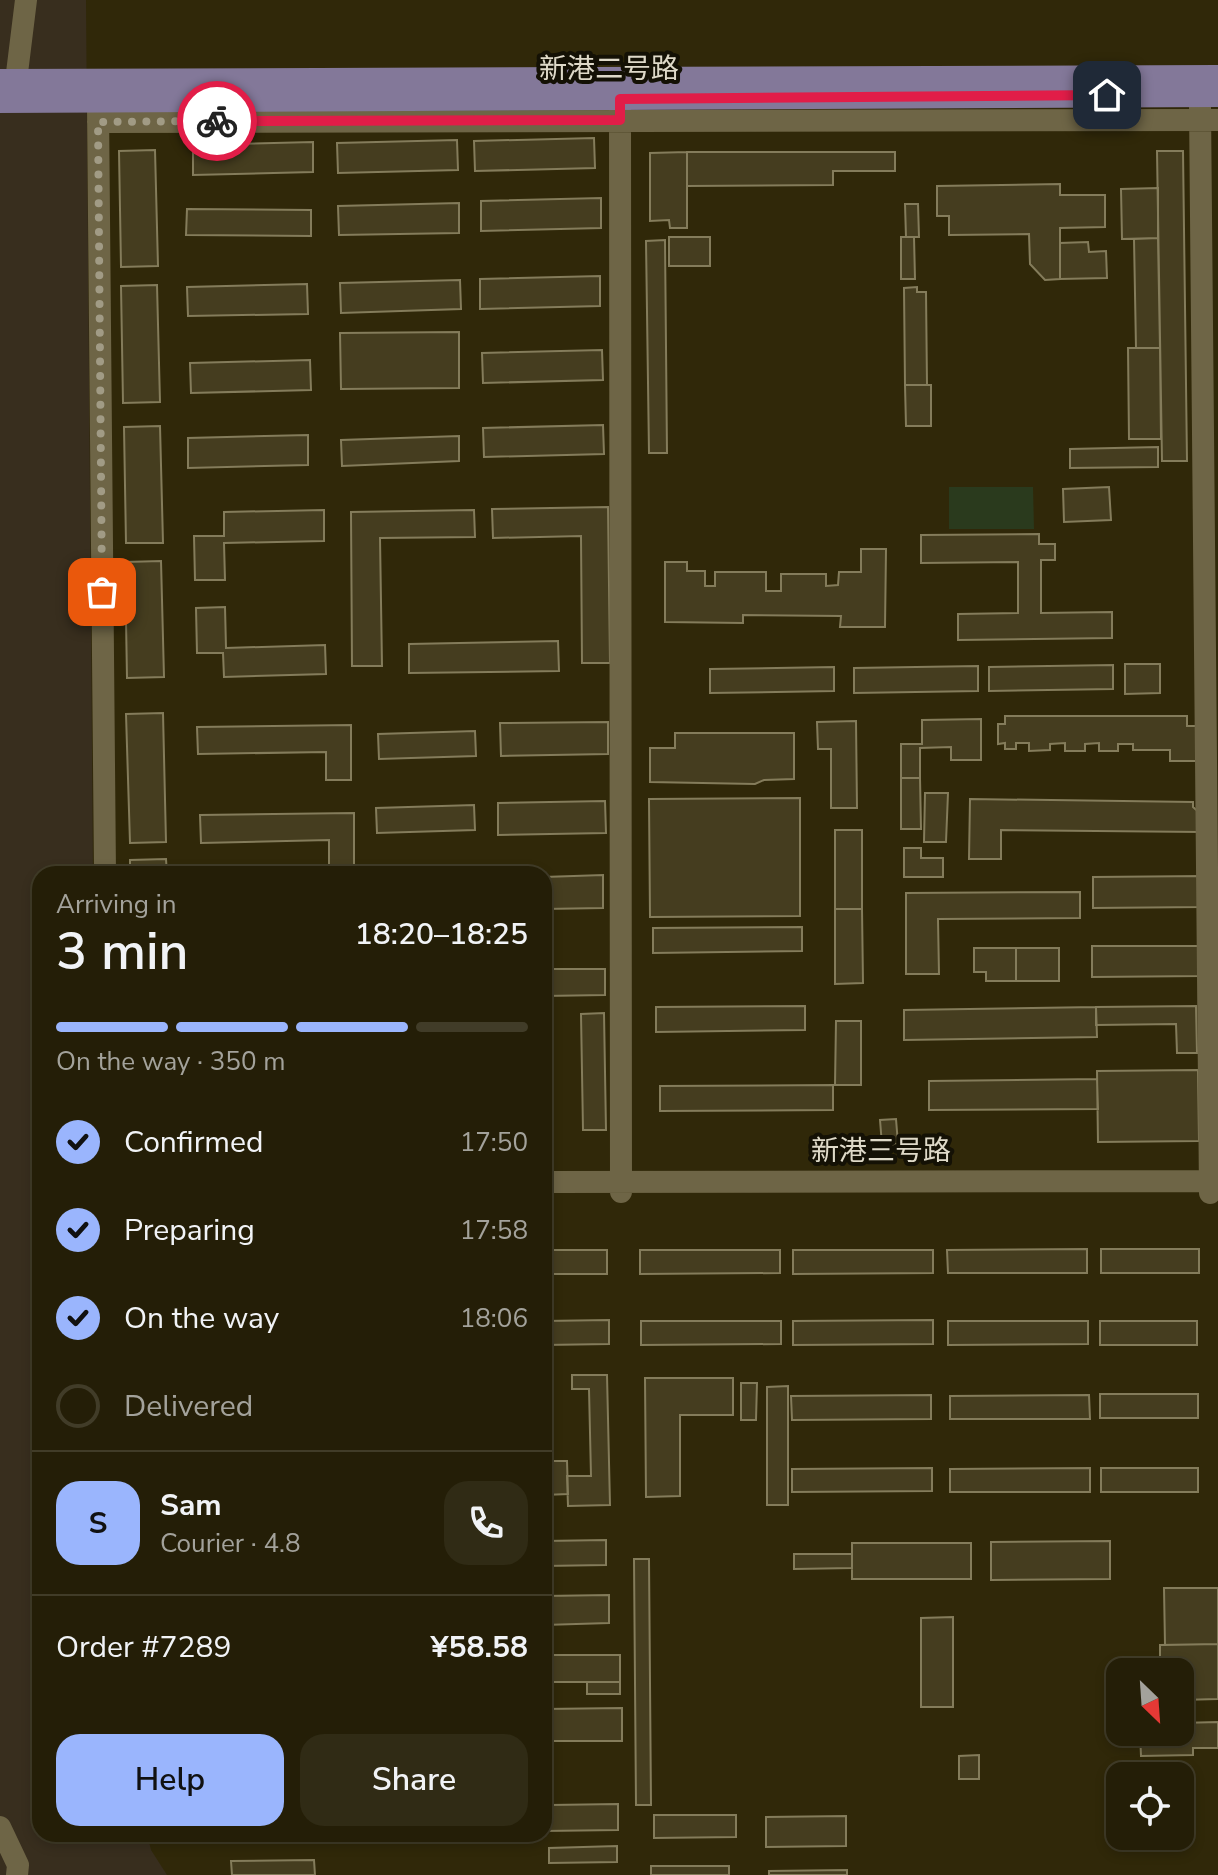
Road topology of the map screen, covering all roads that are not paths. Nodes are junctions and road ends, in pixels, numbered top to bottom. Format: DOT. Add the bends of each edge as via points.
graph roads {
  1 [pos="26,0"];
  2 [pos="8,81"];
  3 [pos="1209,86"];
  4 [pos="620,99"];
  5 [pos="0,101"];
  6 [pos="98,101"];
  7 [pos="1209,120"];
  8 [pos="105,866"];
  9 [pos="552,1183"];
  10 [pos="622,1187"];
  11 [pos="1214,1187"];
  12 [pos="552,1192"];
  13 [pos="0,1827"];
  14 [pos="17,1875"];
  1 -- 2 [label="street"];
  2 -- 6 [label="main road, 新港二号路"];
  3 -- 4 [label="main road, 新港二号路"];
  3 -- 7 [label="street"];
  4 -- 6 [label="main road, 新港二号路"];
  4 -- 6 [label="street"];
  4 -- 7 [label="street"];
  4 -- 10 [label="street"];
  5 -- 6 [label="main road, 新港二号路"];
  6 -- 8 [label="street"];
  7 -- 11 [label="street"];
  9 -- 10 [label="street, 新港三号路"];
  10 -- 11 [label="street, 新港三号路"];
  10 -- 12 [label="street, 新港三号路"];
  13 -- 14 [label="street" via="18,1865"];
}
